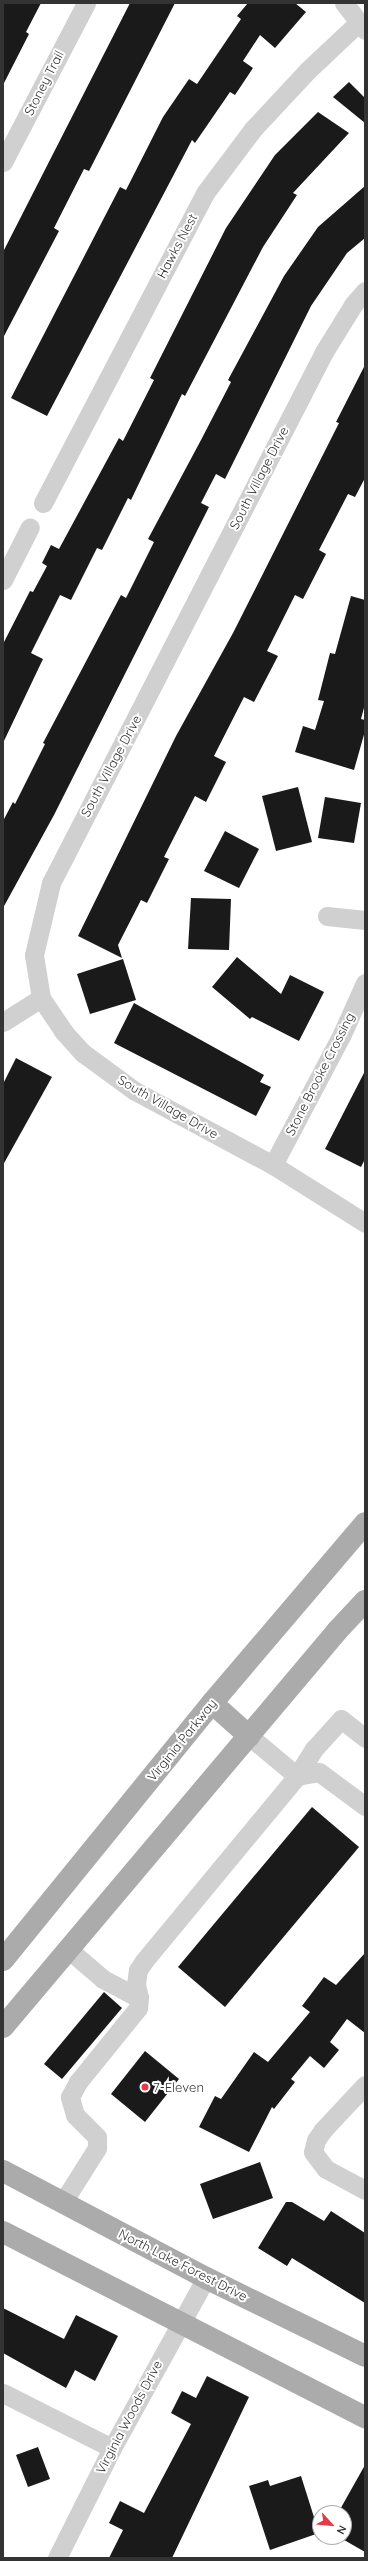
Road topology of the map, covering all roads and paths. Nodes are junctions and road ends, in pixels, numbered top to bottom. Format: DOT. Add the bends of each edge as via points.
graph roads {
  1 [pos="86,3"];
  2 [pos="344,3"];
  3 [pos="362,26"];
  4 [pos="3,162"];
  5 [pos="365,291"];
  6 [pos="43,503"];
  7 [pos="30,527"];
  8 [pos="3,580"];
  9 [pos="327,916"];
  10 [pos="365,920"];
  11 [pos="365,983"];
  12 [pos="41,998"];
  13 [pos="3,1022"];
  14 [pos="273,1165"];
  15 [pos="365,1223"];
  16 [pos="365,1523"];
  17 [pos="365,1601"];
  18 [pos="212,1703"];
  19 [pos="249,1736"];
  20 [pos="365,1738"];
  21 [pos="297,1776"];
  22 [pos="365,1806"];
  23 [pos="69,1950"];
  24 [pos="3,1960"];
  25 [pos="139,1998"];
  26 [pos="3,2027"];
  27 [pos="365,2085"];
  28 [pos="3,2171"];
  29 [pos="365,2190"];
  30 [pos="63,2202"];
  31 [pos="3,2232"];
  32 [pos="206,2278"];
  33 [pos="180,2323"];
  34 [pos="365,2356"];
  35 [pos="3,2394"];
  36 [pos="365,2417"];
  37 [pos="112,2448"];
  38 [pos="58,2558"];
  1 -- 4 [label="street, Stoney Trail"];
  2 -- 3 [label="street"];
  3 -- 6 [label="street, Hawks Nest" via="307,71 253,129 205,193"];
  5 -- 12 [label="street, South Village Drive" via="324,352 50,883 34,955"];
  7 -- 8 [label="street"];
  9 -- 10 [label="street"];
  11 -- 14 [label="street, Stone Brooke Crossing" via="342,1034"];
  12 -- 13 [label="street"];
  12 -- 14 [label="street, South Village Drive" via="63,1031 83,1053 114,1076 135,1091"];
  14 -- 15 [label="street, South Village Drive"];
  16 -- 18 [label="main road, Virginia Parkway"];
  17 -- 19 [label="main road"];
  18 -- 19 [label="main road"];
  18 -- 24 [label="main road, Virginia Parkway"];
  19 -- 21 [label="street"];
  19 -- 23 [label="main road"];
  20 -- 21 [label="street" via="341,1718 314,1749"];
  21 -- 22 [label="street" via="319,1772"];
  21 -- 25 [label="street" via="144,1961 138,1970 136,1984"];
  23 -- 25 [label="street" via="103,1980"];
  23 -- 26 [label="main road"];
  25 -- 30 [label="street" via="138,2008 78,2082 70,2097 75,2115 97,2137 97,2148"];
  27 -- 29 [label="street" via="323,2130 316,2140 313,2152 326,2169"];
  28 -- 30 [label="main road, North Lake Forest Drive"];
  30 -- 32 [label="main road, North Lake Forest Drive"];
  31 -- 33 [label="main road"];
  32 -- 33 [label="street, Virginia Woods Drive"];
  32 -- 34 [label="main road, North Lake Forest Drive"];
  33 -- 36 [label="main road"];
  33 -- 37 [label="street, Virginia Woods Drive"];
  35 -- 37 [label="street"];
  37 -- 38 [label="street, Virginia Woods Drive"];
}
